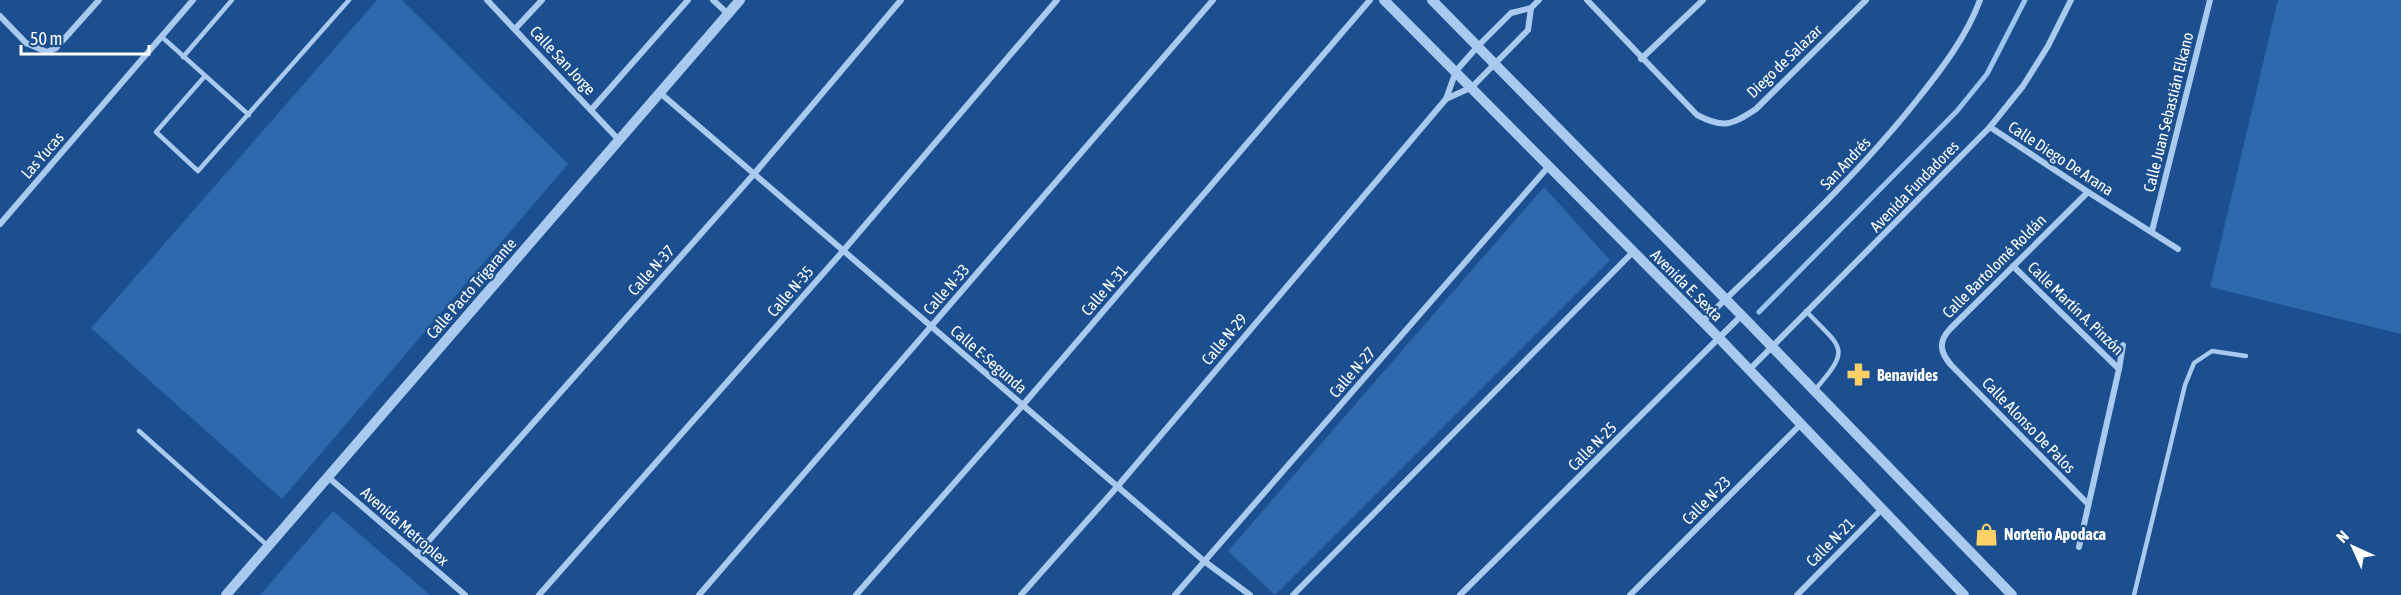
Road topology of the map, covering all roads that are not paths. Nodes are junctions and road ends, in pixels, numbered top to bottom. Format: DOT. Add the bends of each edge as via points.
graph roads {
  1 [pos="99,0"];
  2 [pos="193,0"];
  3 [pos="232,0"];
  4 [pos="349,0"];
  5 [pos="487,0"];
  6 [pos="542,0"];
  7 [pos="688,0"];
  8 [pos="713,0"];
  9 [pos="740,0"];
  10 [pos="901,0"];
  11 [pos="1057,0"];
  12 [pos="1214,0"];
  13 [pos="1370,0"];
  14 [pos="1384,0"];
  15 [pos="1432,0"];
  16 [pos="1539,0"];
  17 [pos="1587,0"];
  18 [pos="1703,0"];
  19 [pos="1866,0"];
  20 [pos="1980,0"];
  21 [pos="2071,0"];
  22 [pos="2210,0"];
  23 [pos="1531,9"];
  24 [pos="728,14"];
  25 [pos="0,16"];
  26 [pos="516,29"];
  27 [pos="162,36"];
  28 [pos="1478,46"];
  29 [pos="183,57"];
  30 [pos="1641,59"];
  31 [pos="1495,64"];
  32 [pos="1456,71"];
  33 [pos="205,76"];
  34 [pos="1472,87"];
  35 [pos="659,92"];
  36 [pos="1446,99"];
  37 [pos="591,110"];
  38 [pos="249,115"];
  39 [pos="1990,127"];
  40 [pos="618,139"];
  41 [pos="1549,166"];
  42 [pos="754,174"];
  43 [pos="2088,192"];
  44 [pos="0,224"];
  45 [pos="2152,231"];
  46 [pos="2178,249"];
  47 [pos="843,251"];
  48 [pos="1633,252"];
  49 [pos="2013,266"];
  50 [pos="1725,299"];
  51 [pos="1806,311"];
  52 [pos="1742,315"];
  53 [pos="1702,322"];
  54 [pos="931,327"];
  55 [pos="1719,338"];
  56 [pos="2122,345"];
  57 [pos="1772,346"];
  58 [pos="2246,356"];
  59 [pos="1951,365"];
  60 [pos="2119,369"];
  61 [pos="1749,370"];
  62 [pos="1814,391"];
  63 [pos="1022,406"];
  64 [pos="1801,424"];
  65 [pos="139,432"];
  66 [pos="328,477"];
  67 [pos="1117,487"];
  68 [pos="2088,504"];
  69 [pos="1882,509"];
  70 [pos="268,546"];
  71 [pos="2079,547"];
  72 [pos="417,554"];
  73 [pos="1204,561"];
  74 [pos="226,595"];
  75 [pos="465,595"];
  76 [pos="539,595"];
  77 [pos="699,595"];
  78 [pos="856,595"];
  79 [pos="1021,595"];
  80 [pos="1175,595"];
  81 [pos="1250,595"];
  82 [pos="1293,595"];
  83 [pos="1460,595"];
  84 [pos="1630,595"];
  85 [pos="1797,595"];
  86 [pos="1964,595"];
  87 [pos="2012,595"];
  88 [pos="2134,595"];
  1 -- 25 [label="street" via="56,48 47,52 32,46"];
  2 -- 27 [label="street, Las Yucas"];
  3 -- 29 [label="lane"];
  4 -- 38 [label="lane"];
  5 -- 26 [label="street, Calle San Jorge"];
  6 -- 26 [label="street"];
  7 -- 37 [label="street"];
  8 -- 24 [label="street"];
  9 -- 24 [label="street, Calle Pacto Trigarante"];
  10 -- 42 [label="street, Calle N-37"];
  11 -- 47 [label="street, Calle N-35"];
  12 -- 54 [label="street, Calle N-33"];
  13 -- 63 [label="street, Calle N-31"];
  14 -- 32 [label="street, Avenida E. Sexta"];
  15 -- 28 [label="street, Avenida E. Sexta"];
  16 -- 23 [label="street"];
  17 -- 30 [label="street"];
  18 -- 30 [label="street"];
  19 -- 30 [label="street, Diego de Salazar" via="1756,109 1725,125 1712,123 1691,110"];
  20 -- 50 [label="street, San Andrés" via="1944,65 1882,144"];
  21 -- 39 [label="street, Avenida Fundadores" via="2023,86"];
  22 -- 45 [label="street, Calle Juan Sebastián Elkano"];
  23 -- 28 [label="street" via="1511,13"];
  23 -- 31 [label="street" via="1528,30"];
  24 -- 35 [label="street, Calle Pacto Trigarante"];
  26 -- 37 [label="street, Calle San Jorge"];
  27 -- 29 [label="lane"];
  27 -- 44 [label="street, Las Yucas"];
  28 -- 31 [label="street, Avenida E. Sexta"];
  28 -- 32 [label="street"];
  29 -- 33 [label="lane"];
  31 -- 34 [label="street"];
  31 -- 50 [label="street, Avenida E. Sexta"];
  32 -- 34 [label="street, Avenida E. Sexta"];
  32 -- 36 [label="street, Calle N-29"];
  33 -- 38 [label="lane"];
  33 -- 38 [label="lane" via="156,132 198,171"];
  34 -- 36 [label="street, Calle N-29"];
  34 -- 41 [label="street, Avenida E. Sexta"];
  35 -- 40 [label="street, Calle Pacto Trigarante"];
  35 -- 42 [label="street, Calle E-Segunda"];
  36 -- 67 [label="street, Calle N-29"];
  37 -- 40 [label="street, Calle San Jorge"];
  39 -- 43 [label="street, Calle Diego De Arana"];
  39 -- 51 [label="street, Avenida Fundadores"];
  40 -- 66 [label="street, Calle Pacto Trigarante"];
  41 -- 48 [label="street, Avenida E. Sexta"];
  41 -- 73 [label="street, Calle N-27"];
  42 -- 47 [label="street, Calle E-Segunda"];
  42 -- 72 [label="street, Calle N-37"];
  43 -- 45 [label="street, Calle Diego De Arana"];
  43 -- 49 [label="street, Calle Bartolomé Roldán"];
  45 -- 46 [label="street, Calle Diego De Arana"];
  47 -- 54 [label="street, Calle E-Segunda"];
  47 -- 76 [label="street, Calle N-35"];
  48 -- 53 [label="street, Avenida E. Sexta"];
  48 -- 82 [label="street"];
  49 -- 59 [label="street, Calle Bartolomé Roldán" via="1942,338 1943,355"];
  49 -- 60 [label="street, Calle Martín A. Pinzón"];
  50 -- 52 [label="street, Avenida E. Sexta"];
  50 -- 53 [label="street, San Andrés"];
  51 -- 57 [label="street, Avenida Fundadores"];
  51 -- 62 [label="lane" via="1839,349 1833,369"];
  52 -- 55 [label="street, Calle N-25"];
  52 -- 57 [label="street, Avenida E. Sexta"];
  53 -- 55 [label="street, Avenida E. Sexta"];
  54 -- 63 [label="street, Calle E-Segunda"];
  54 -- 77 [label="street, Calle N-33"];
  55 -- 61 [label="street, Avenida E. Sexta"];
  55 -- 83 [label="street, Calle N-25"];
  56 -- 60 [label="street"];
  57 -- 61 [label="street, Avenida Fundadores"];
  57 -- 62 [label="street, Avenida E. Sexta"];
  58 -- 88 [label="lane" via="2212,351 2194,363 2185,385"];
  59 -- 68 [label="street, Calle Alonso De Palos"];
  60 -- 68 [label="street"];
  61 -- 64 [label="street, Avenida E. Sexta"];
  62 -- 87 [label="street, Avenida E. Sexta"];
  63 -- 67 [label="street, Calle E-Segunda"];
  63 -- 78 [label="street, Calle N-31"];
  64 -- 69 [label="street, Avenida E. Sexta"];
  64 -- 84 [label="street, Calle N-23"];
  65 -- 70 [label="lane"];
  66 -- 70 [label="street, Calle Pacto Trigarante"];
  66 -- 72 [label="street, Avenida Metroplex"];
  67 -- 73 [label="street, Calle E-Segunda"];
  67 -- 79 [label="street, Calle N-29"];
  68 -- 71 [label="street"];
  69 -- 85 [label="street, Calle N-21"];
  69 -- 86 [label="street, Avenida E. Sexta"];
  70 -- 74 [label="street, Calle Pacto Trigarante"];
  72 -- 75 [label="street, Avenida Metroplex"];
  73 -- 80 [label="street, Calle N-27"];
  73 -- 81 [label="street, Calle E-Segunda"];
}
